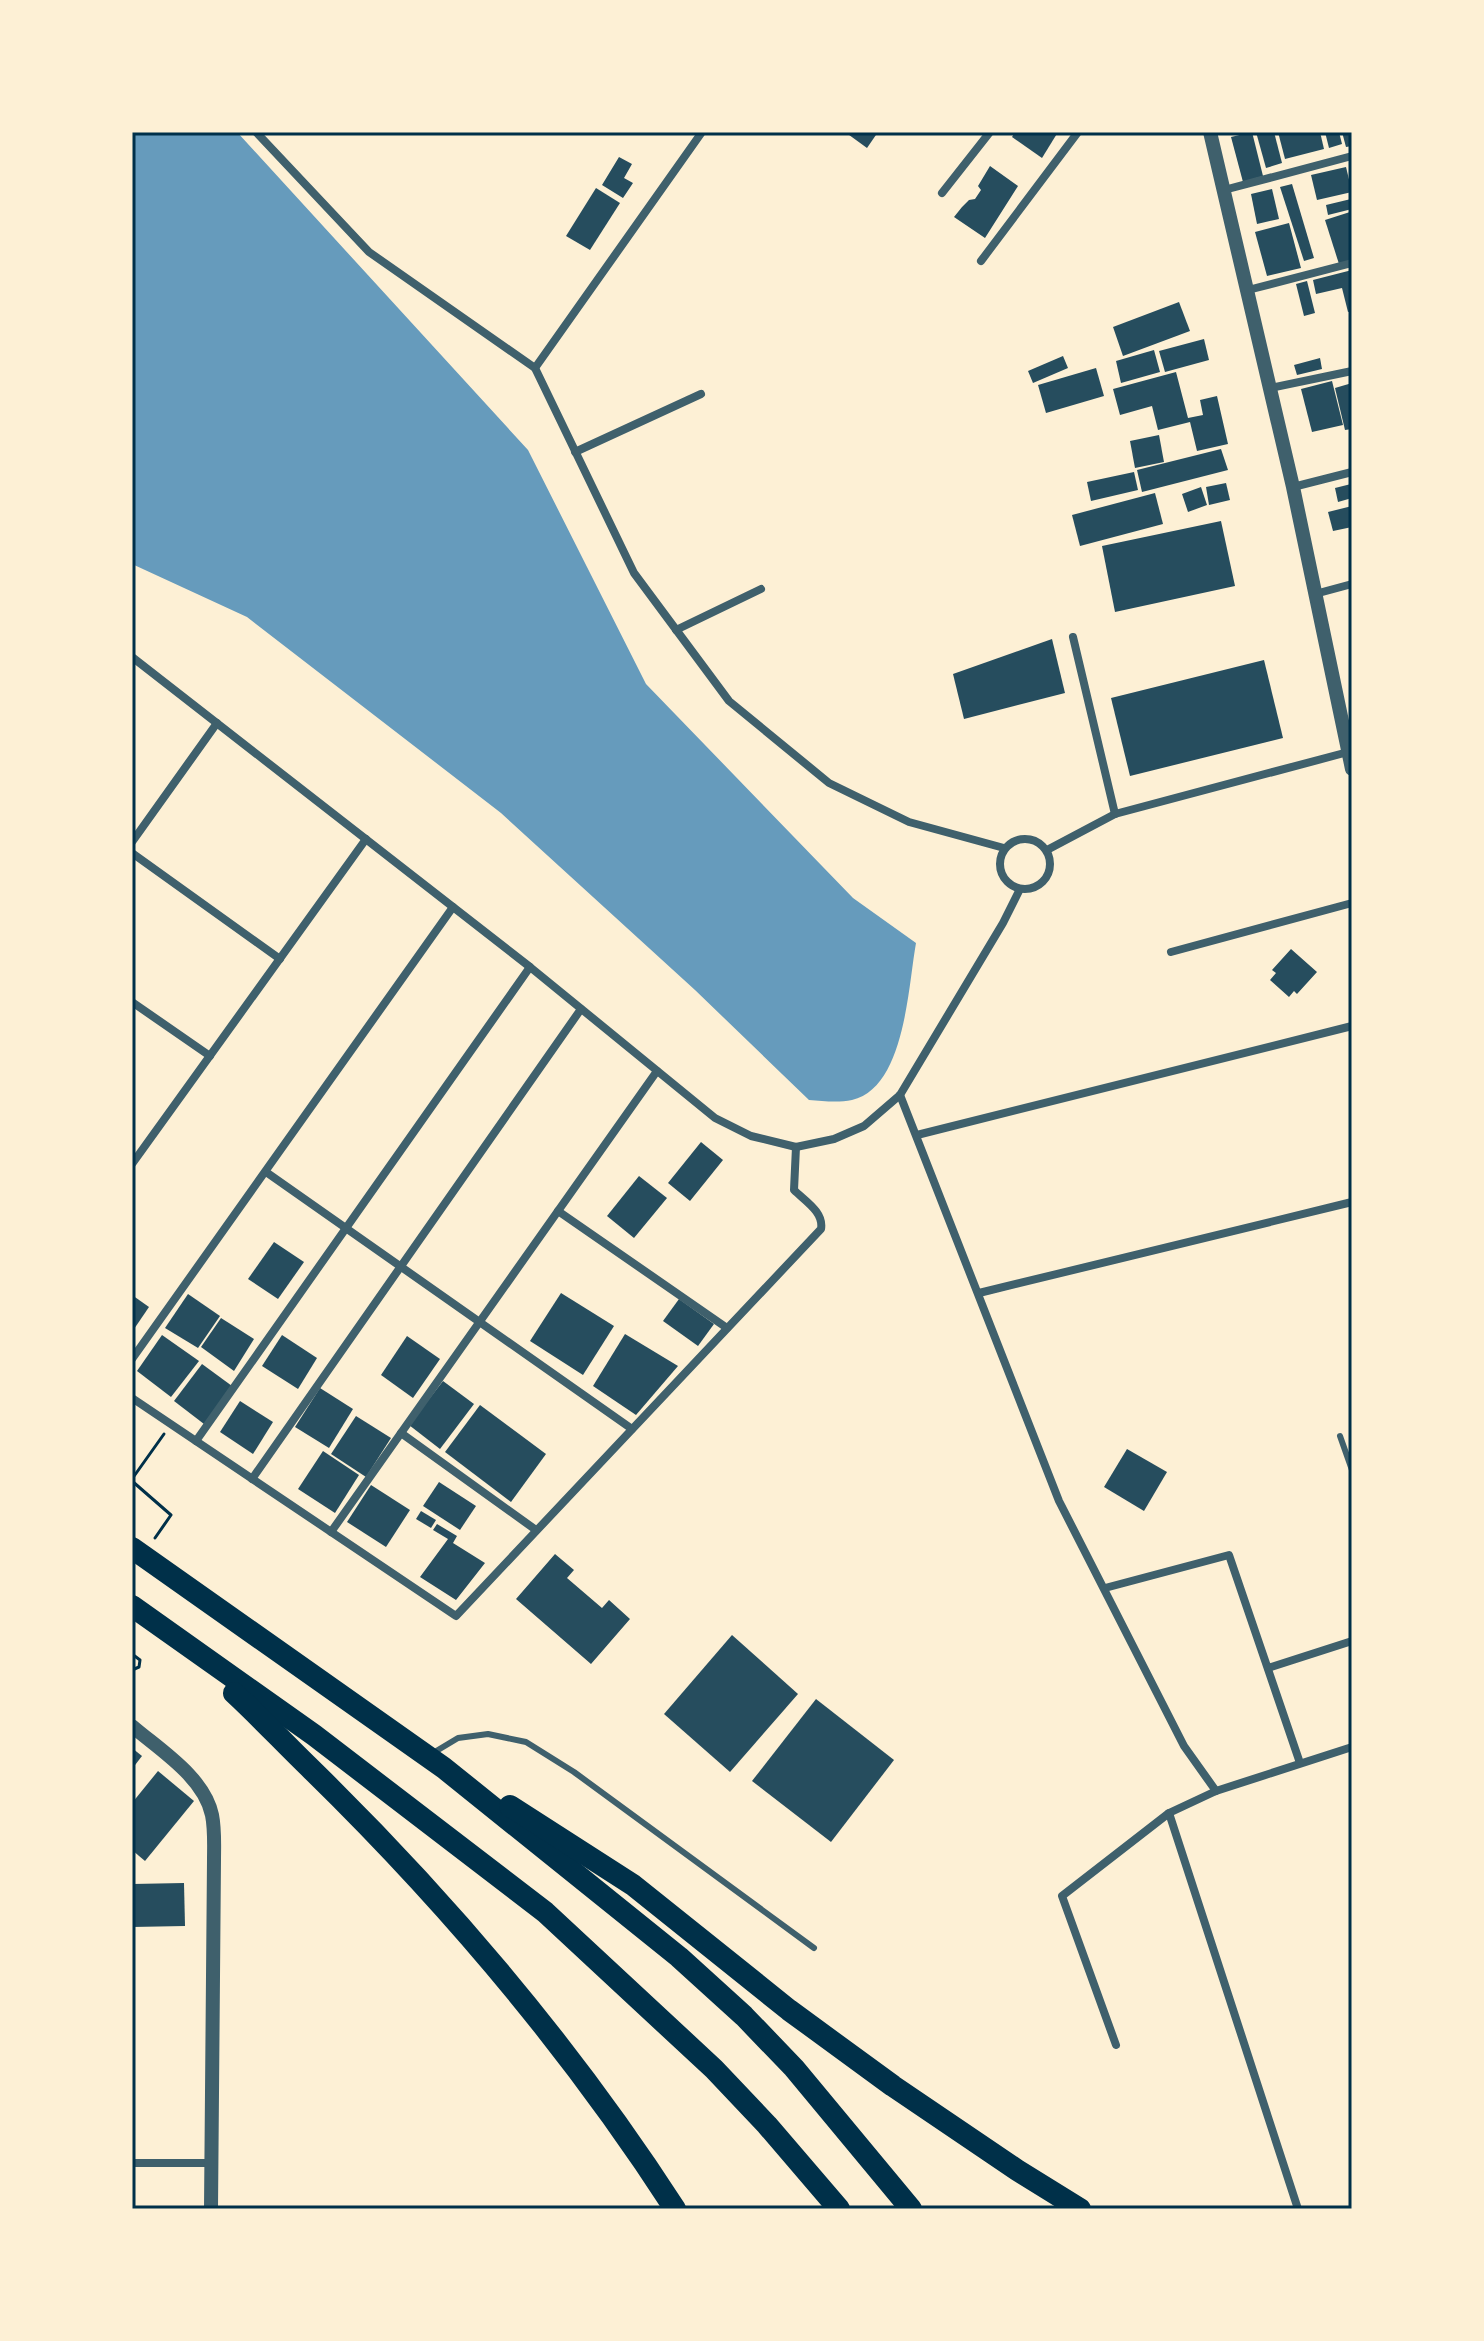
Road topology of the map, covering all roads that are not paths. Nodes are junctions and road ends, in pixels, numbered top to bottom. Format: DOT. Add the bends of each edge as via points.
graph roads {
  1 [pos="256,132"];
  2 [pos="702,132"];
  3 [pos="990,132"];
  4 [pos="1078,132"];
  5 [pos="1210,132"];
  6 [pos="1352,156"];
  7 [pos="1224,190"];
  8 [pos="942,193"];
  9 [pos="981,261"];
  10 [pos="1352,263"];
  11 [pos="1248,290"];
  12 [pos="535,368"];
  13 [pos="1352,371"];
  14 [pos="1270,388"];
  15 [pos="701,394"];
  16 [pos="575,452"];
  17 [pos="1352,472"];
  18 [pos="1293,487"];
  19 [pos="1352,584"];
  20 [pos="761,589"];
  21 [pos="1315,594"];
  22 [pos="676,630"];
  23 [pos="1073,637"];
  24 [pos="132,657"];
  25 [pos="1346,708"];
  26 [pos="217,723"];
  27 [pos="1348,752"];
  28 [pos="1352,769"];
  29 [pos="1115,814"];
  30 [pos="366,839"];
  31 [pos="132,842"];
  32 [pos="1004,848"];
  33 [pos="1047,850"];
  34 [pos="132,853"];
  35 [pos="1020,889"];
  36 [pos="1352,903"];
  37 [pos="453,907"];
  38 [pos="1171,952"];
  39 [pos="280,959"];
  40 [pos="530,967"];
  41 [pos="132,1002"];
  42 [pos="581,1009"];
  43 [pos="1352,1026"];
  44 [pos="210,1056"];
  45 [pos="657,1071"];
  46 [pos="900,1095"];
  47 [pos="917,1135"];
  48 [pos="796,1147"];
  49 [pos="132,1164"];
  50 [pos="266,1172"];
  51 [pos="1352,1202"];
  52 [pos="558,1211"];
  53 [pos="347,1228"];
  54 [pos="401,1266"];
  55 [pos="979,1293"];
  56 [pos="480,1322"];
  57 [pos="727,1328"];
  58 [pos="132,1359"];
  59 [pos="132,1398"];
  60 [pos="632,1429"];
  61 [pos="401,1433"];
  62 [pos="1340,1436"];
  63 [pos="196,1441"];
  64 [pos="1352,1470"];
  65 [pos="252,1479"];
  66 [pos="536,1530"];
  67 [pos="331,1532"];
  68 [pos="132,1548"];
  69 [pos="1105,1588"];
  70 [pos="132,1606"];
  71 [pos="163,1628"];
  72 [pos="1352,1641"];
  73 [pos="1268,1668"];
  74 [pos="132,1726"];
  75 [pos="1352,1747"];
  76 [pos="435,1762"];
  77 [pos="1300,1763"];
  78 [pos="1216,1791"];
  79 [pos="1169,1813"];
  80 [pos="814,1948"];
  81 [pos="1116,2045"];
  82 [pos="132,2163"];
  83 [pos="212,2163"];
  84 [pos="908,2205"];
  85 [pos="211,2209"];
  86 [pos="675,2209"];
  87 [pos="839,2209"];
  88 [pos="1080,2209"];
  89 [pos="1298,2209"];
  1 -- 12 [label="street" via="369,252"];
  2 -- 12 [label="street"];
  3 -- 8 [label="street"];
  4 -- 9 [label="street"];
  5 -- 7 [label="street"];
  6 -- 7 [label="street"];
  7 -- 11 [label="street"];
  10 -- 11 [label="street"];
  11 -- 14 [label="street"];
  12 -- 16 [label="street"];
  13 -- 14 [label="street"];
  14 -- 18 [label="street"];
  15 -- 16 [label="street"];
  16 -- 22 [label="street" via="634,573"];
  17 -- 18 [label="street"];
  18 -- 21 [label="street"];
  19 -- 21 [label="street"];
  20 -- 22 [label="street"];
  21 -- 25 [label="street"];
  22 -- 32 [label="street" via="729,701 829,783 909,822"];
  23 -- 29 [label="street"];
  24 -- 26 [label="street"];
  25 -- 27 [label="street"];
  26 -- 30 [label="street"];
  26 -- 31 [label="street"];
  27 -- 28 [label="street"];
  27 -- 29 [label="street"];
  29 -- 33 [label="street"];
  30 -- 37 [label="street"];
  30 -- 39 [label="street"];
  32 -- 33 [label="street" via="1026,838"];
  32 -- 35 [label="street" via="1000,873"];
  33 -- 35 [label="street" via="1049,873 1042,883"];
  34 -- 39 [label="street"];
  35 -- 46 [label="street"];
  36 -- 38 [label="street"];
  37 -- 40 [label="street"];
  37 -- 50 [label="street"];
  39 -- 44 [label="street"];
  40 -- 42 [label="street"];
  40 -- 53 [label="street"];
  41 -- 44 [label="street"];
  42 -- 45 [label="street"];
  42 -- 54 [label="street"];
  43 -- 47 [label="street"];
  44 -- 49 [label="street"];
  45 -- 48 [label="street" via="715,1118 751,1136"];
  45 -- 52 [label="street"];
  46 -- 47 [label="street"];
  46 -- 48 [label="street" via="864,1126"];
  47 -- 55 [label="street"];
  48 -- 57 [label="street" via="794,1190 819,1214 821,1229"];
  50 -- 53 [label="street"];
  50 -- 58 [label="street"];
  51 -- 55 [label="street"];
  52 -- 56 [label="street"];
  52 -- 57 [label="street"];
  53 -- 54 [label="street"];
  53 -- 63 [label="street"];
  54 -- 56 [label="street"];
  54 -- 65 [label="street"];
  55 -- 69 [label="street" via="1059,1501"];
  56 -- 60 [label="street"];
  56 -- 61 [label="street"];
  57 -- 60 [label="street"];
  59 -- 63 [label="street"];
  60 -- 66 [label="street"];
  61 -- 66 [label="street"];
  61 -- 67 [label="street"];
  62 -- 64 [label="lane"];
  63 -- 65 [label="street"];
  65 -- 67 [label="street"];
  66 -- 67 [label="street" via="456,1616"];
  68 -- 76 [label="highway"];
  69 -- 73 [label="street" via="1229,1555"];
  69 -- 78 [label="street" via="1184,1746"];
  70 -- 71 [label="highway"];
  71 -- 86 [label="highway" via="249,1706 444,1905 597,2094"];
  71 -- 87 [label="highway" via="545,1912 714,2069"];
  72 -- 73 [label="street"];
  73 -- 77 [label="street"];
  74 -- 83 [label="street" via="195,1782 212,1816"];
  75 -- 77 [label="street"];
  76 -- 80 [label="lane" via="458,1738 488,1734 526,1742"];
  76 -- 84 [label="highway" via="587,1881 744,2016"];
  76 -- 88 [label="highway" via="633,1885 882,2078"];
  77 -- 78 [label="street"];
  78 -- 79 [label="street"];
  79 -- 81 [label="street" via="1062,1896"];
  79 -- 89 [label="street"];
  82 -- 83 [label="street"];
  83 -- 85 [label="street"];
}
